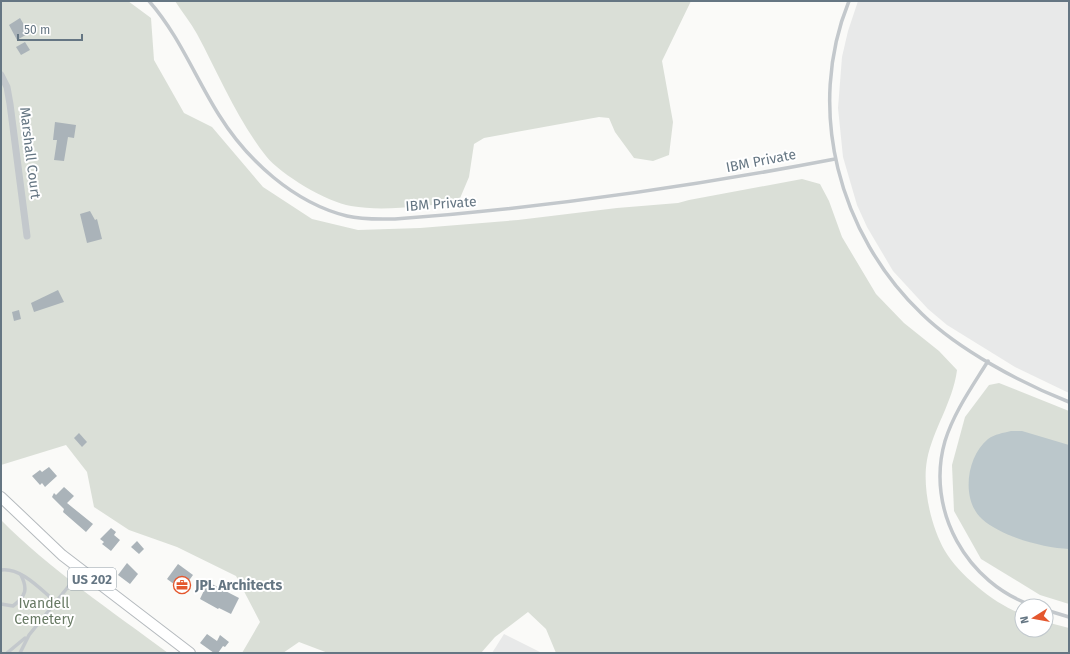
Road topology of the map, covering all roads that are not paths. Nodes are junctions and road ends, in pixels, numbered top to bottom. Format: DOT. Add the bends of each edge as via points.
graph roads {
  1 [pos="149,1"];
  2 [pos="849,1"];
  3 [pos="1,75"];
  4 [pos="835,158"];
  5 [pos="27,236"];
  6 [pos="988,361"];
  7 [pos="1069,402"];
  8 [pos="1,497"];
  9 [pos="1,570"];
  10 [pos="81,570"];
  11 [pos="20,574"];
  12 [pos="1015,598"];
  13 [pos="56,602"];
  14 [pos="1,604"];
  15 [pos="1054,612"];
  16 [pos="1069,617"];
  17 [pos="28,635"];
  18 [pos="7,653"];
  19 [pos="20,653"];
  20 [pos="190,653"];
  1 -- 4 [label="lane, IBM Private" via="168,25 218,115 243,147 288,189 318,206 348,216 377,219 532,207 723,180"];
  2 -- 4 [label="lane" via="840,29 831,83 830,114"];
  3 -- 5 [label="street, Marshall Court" via="7,87 10,104"];
  4 -- 6 [label="lane" via="843,190 857,225 887,276 922,315"];
  6 -- 7 [label="lane"];
  6 -- 12 [label="lane" via="959,408 945,443 942,462 942,501 947,520 963,554 991,583"];
  8 -- 10 [label="main road, US 202" via="42,538"];
  9 -- 11 [label="lane" via="11,569"];
  10 -- 13 [label="lane"];
  10 -- 20 [label="main road, US 202"];
  11 -- 13 [label="lane"];
  11 -- 14 [label="lane" via="25,584 21,600 14,606"];
  13 -- 17 [label="lane"];
  15 -- 16 [label="lane"];
  17 -- 18 [label="lane"];
  17 -- 19 [label="lane"];
}
